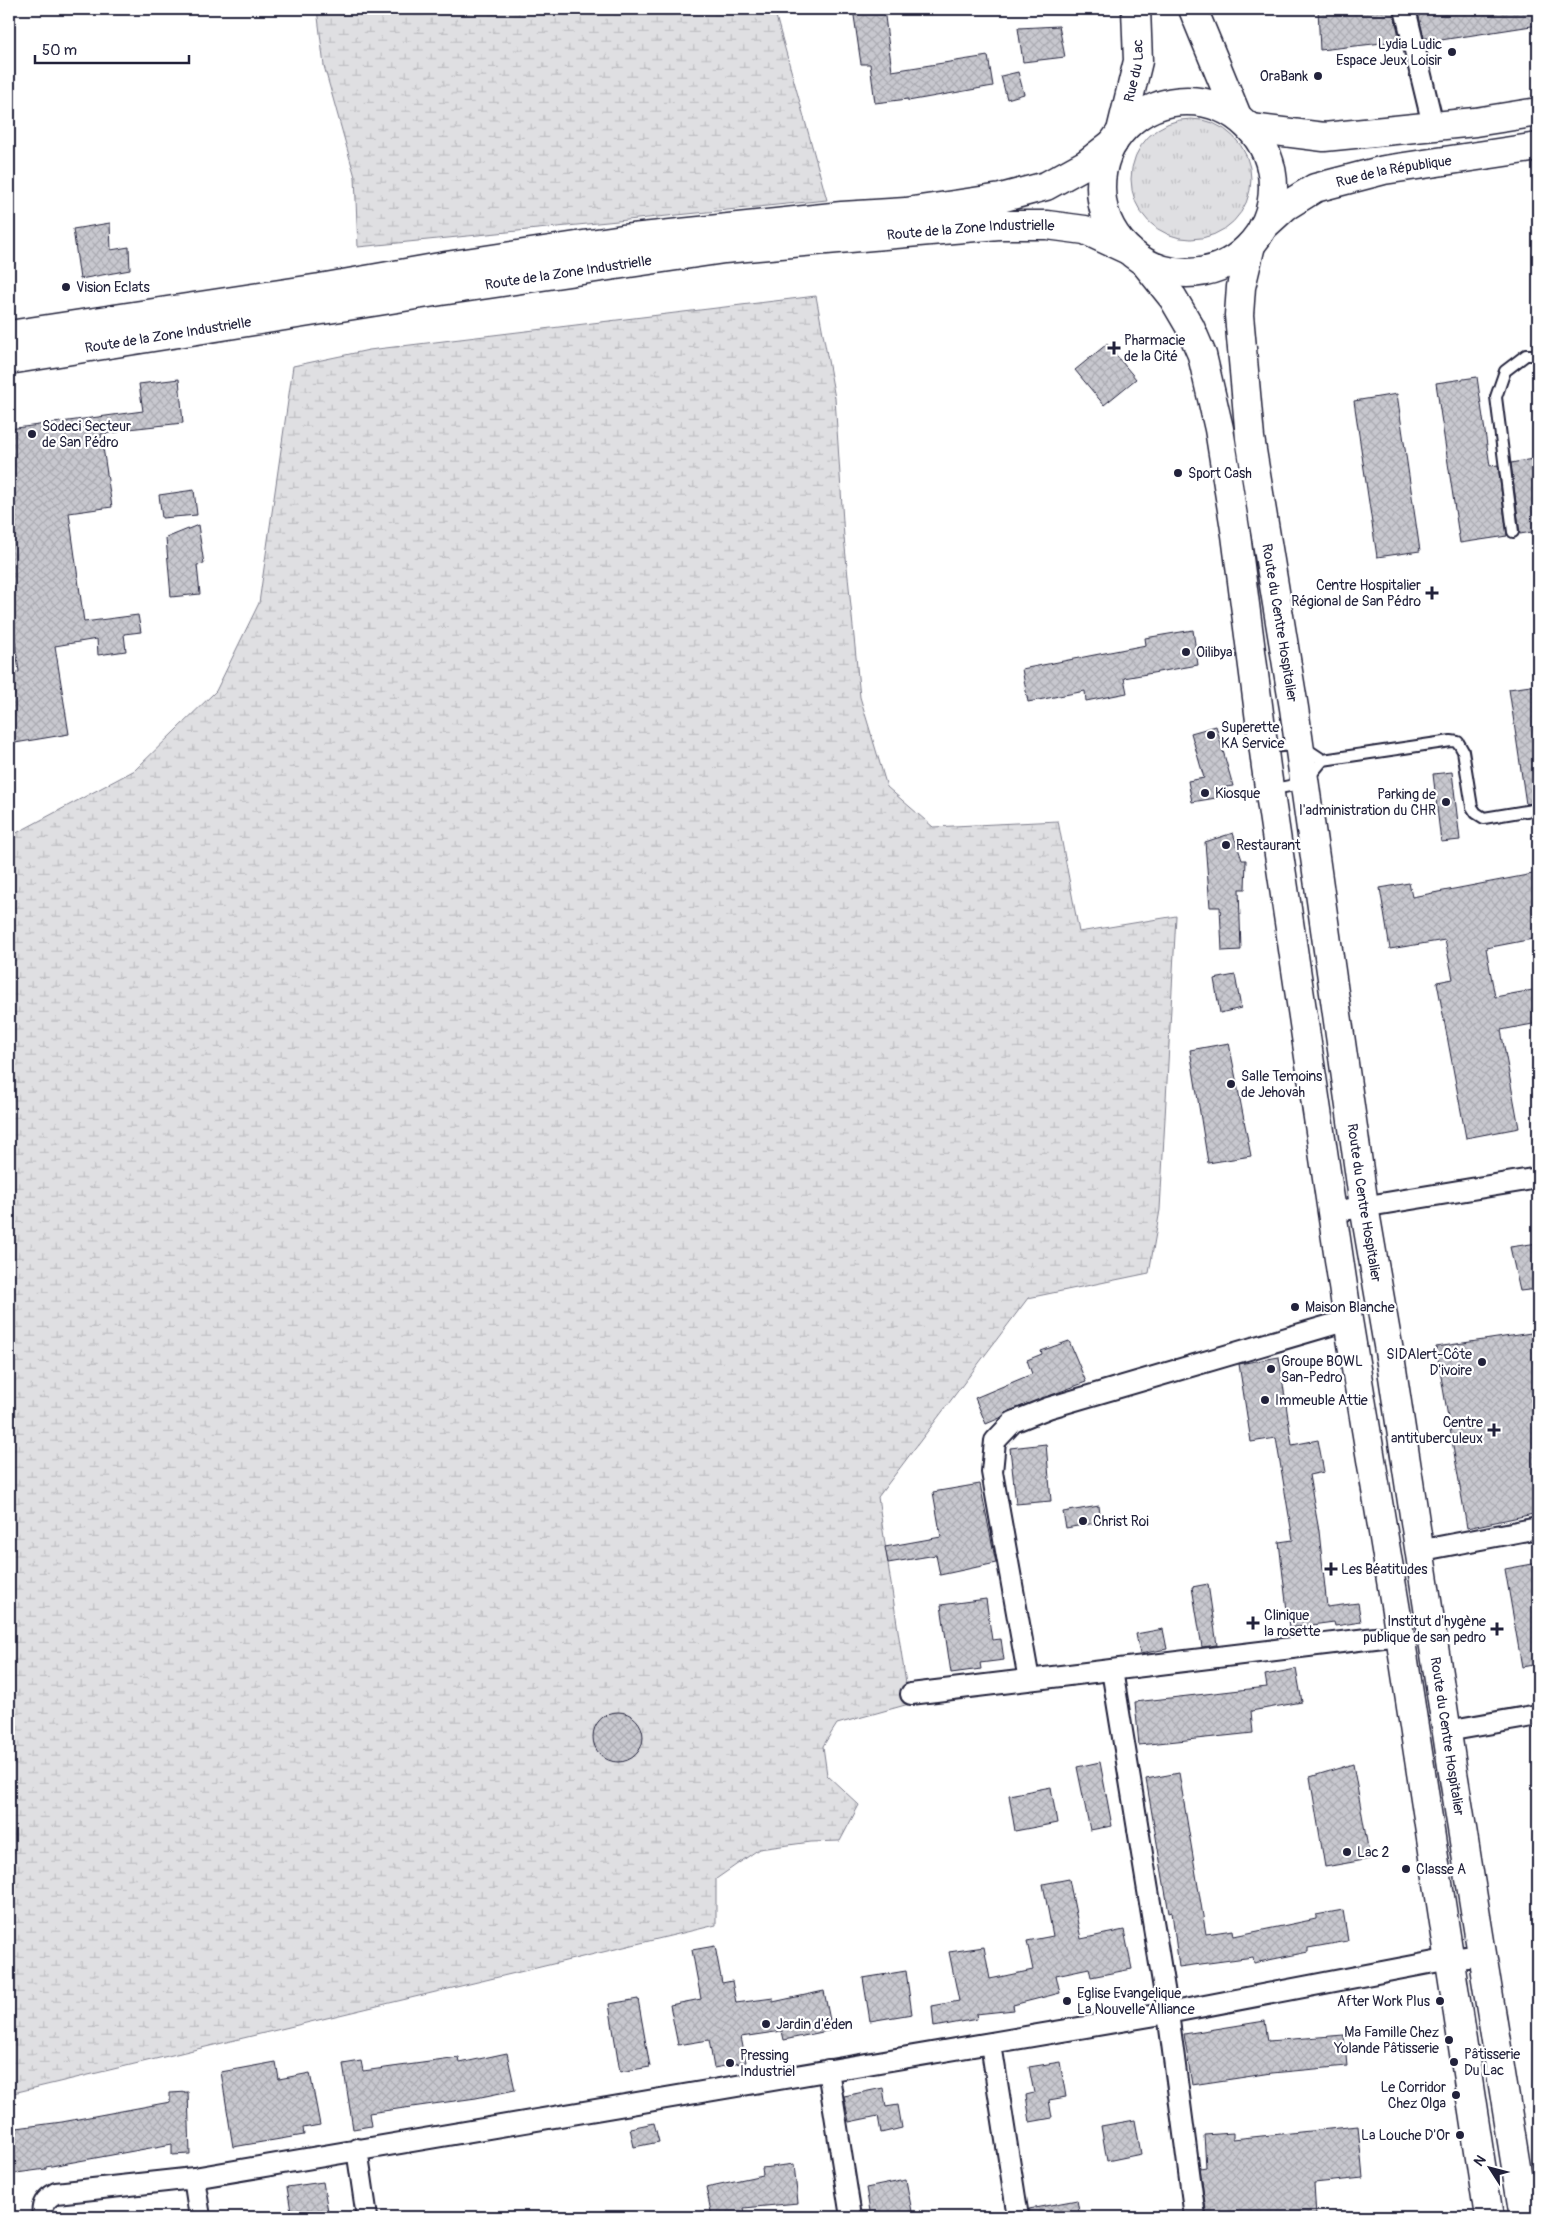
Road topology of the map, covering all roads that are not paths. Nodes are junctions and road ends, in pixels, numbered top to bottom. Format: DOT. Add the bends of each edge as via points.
graph roads {
  1 [pos="1136,9"];
  2 [pos="1193,9"];
  3 [pos="1405,9"];
  4 [pos="1538,112"];
  5 [pos="1244,122"];
  6 [pos="1433,125"];
  7 [pos="1117,137"];
  8 [pos="1538,147"];
  9 [pos="1257,236"];
  10 [pos="1136,257"];
  11 [pos="9,335"];
  12 [pos="1538,355"];
  13 [pos="9,360"];
  14 [pos="1513,532"];
  15 [pos="1299,744"];
  16 [pos="1264,748"];
  17 [pos="1323,760"];
  18 [pos="1304,783"];
  19 [pos="1270,790"];
  20 [pos="1538,810"];
  21 [pos="1538,1178"];
  22 [pos="1364,1206"];
  23 [pos="1332,1212"];
  24 [pos="1348,1320"];
  25 [pos="1538,1528"];
  26 [pos="1418,1551"];
  27 [pos="1400,1635"];
  28 [pos="1112,1670"];
  29 [pos="1029,1680"];
  30 [pos="911,1694"];
  31 [pos="1538,1715"];
  32 [pos="1447,1731"];
  33 [pos="1483,1955"];
  34 [pos="1450,1958"];
  35 [pos="1168,2013"];
  36 [pos="991,2044"];
  37 [pos="828,2070"];
  38 [pos="357,2149"];
  39 [pos="194,2178"];
  40 [pos="43,2217"];
  41 [pos="200,2217"];
  42 [pos="367,2217"];
  43 [pos="851,2217"];
  44 [pos="1018,2217"];
  45 [pos="1195,2217"];
  46 [pos="1489,2217"];
  47 [pos="1524,2217"];
  1 -- 7 [label="street, Rue du Lac" via="1138,61"];
  2 -- 5 [label="street"];
  3 -- 6 [label="street"];
  4 -- 6 [label="street"];
  5 -- 6 [label="street" via="1324,137"];
  5 -- 7 [label="street" via="1223,108 1191,100 1144,112"];
  5 -- 9 [label="street" via="1267,153 1272,168 1272,198"];
  7 -- 10 [label="street" via="1102,174 1103,208 1117,238"];
  7 -- 11 [label="street, Route de la Zone Industrielle" via="1086,164 1046,186 1001,198 906,212 623,239"];
  8 -- 9 [label="street, Rue de la République" via="1384,170 1315,188 1286,206"];
  9 -- 10 [label="street" via="1237,257 1224,265 1195,273 1164,270"];
  9 -- 15 [label="street, Route du Centre Hospitalier" via="1241,287 1240,339 1250,438"];
  10 -- 13 [label="street, Route de la Zone Industrielle" via="1085,230 1047,225 999,225 724,249"];
  10 -- 16 [label="street" via="1174,298 1202,355 1220,429"];
  12 -- 14 [label="lane" via="1526,355 1505,371 1496,397"];
  15 -- 16 [label="lane"];
  15 -- 17 [label="lane"];
  15 -- 18 [label="street, Route du Centre Hospitalier"];
  16 -- 19 [label="street"];
  17 -- 18 [label="lane"];
  17 -- 20 [label="lane" via="1458,742 1463,751 1472,807 1476,813 1484,818"];
  18 -- 19 [label="lane"];
  18 -- 22 [label="street, Route du Centre Hospitalier"];
  19 -- 23 [label="street"];
  21 -- 22 [label="street"];
  22 -- 23 [label="street"];
  22 -- 26 [label="street, Route du Centre Hospitalier"];
  23 -- 24 [label="street"];
  24 -- 27 [label="street"];
  24 -- 29 [label="street" via="1048,1408 1013,1422 994,1441 992,1472"];
  25 -- 26 [label="street"];
  26 -- 32 [label="street, Route du Centre Hospitalier"];
  27 -- 28 [label="street"];
  27 -- 34 [label="street"];
  28 -- 29 [label="street"];
  28 -- 35 [label="street"];
  29 -- 30 [label="street"];
  31 -- 32 [label="street"];
  32 -- 33 [label="street, Route du Centre Hospitalier"];
  33 -- 34 [label="street"];
  33 -- 47 [label="street, Route du Centre Hospitalier"];
  34 -- 35 [label="street"];
  34 -- 46 [label="street"];
  35 -- 36 [label="street"];
  35 -- 45 [label="street"];
  36 -- 37 [label="street"];
  36 -- 44 [label="street"];
  37 -- 38 [label="street"];
  37 -- 43 [label="street"];
  38 -- 39 [label="street"];
  38 -- 42 [label="street"];
  39 -- 40 [label="street" via="56,2193 46,2198"];
  39 -- 41 [label="street"];
}
